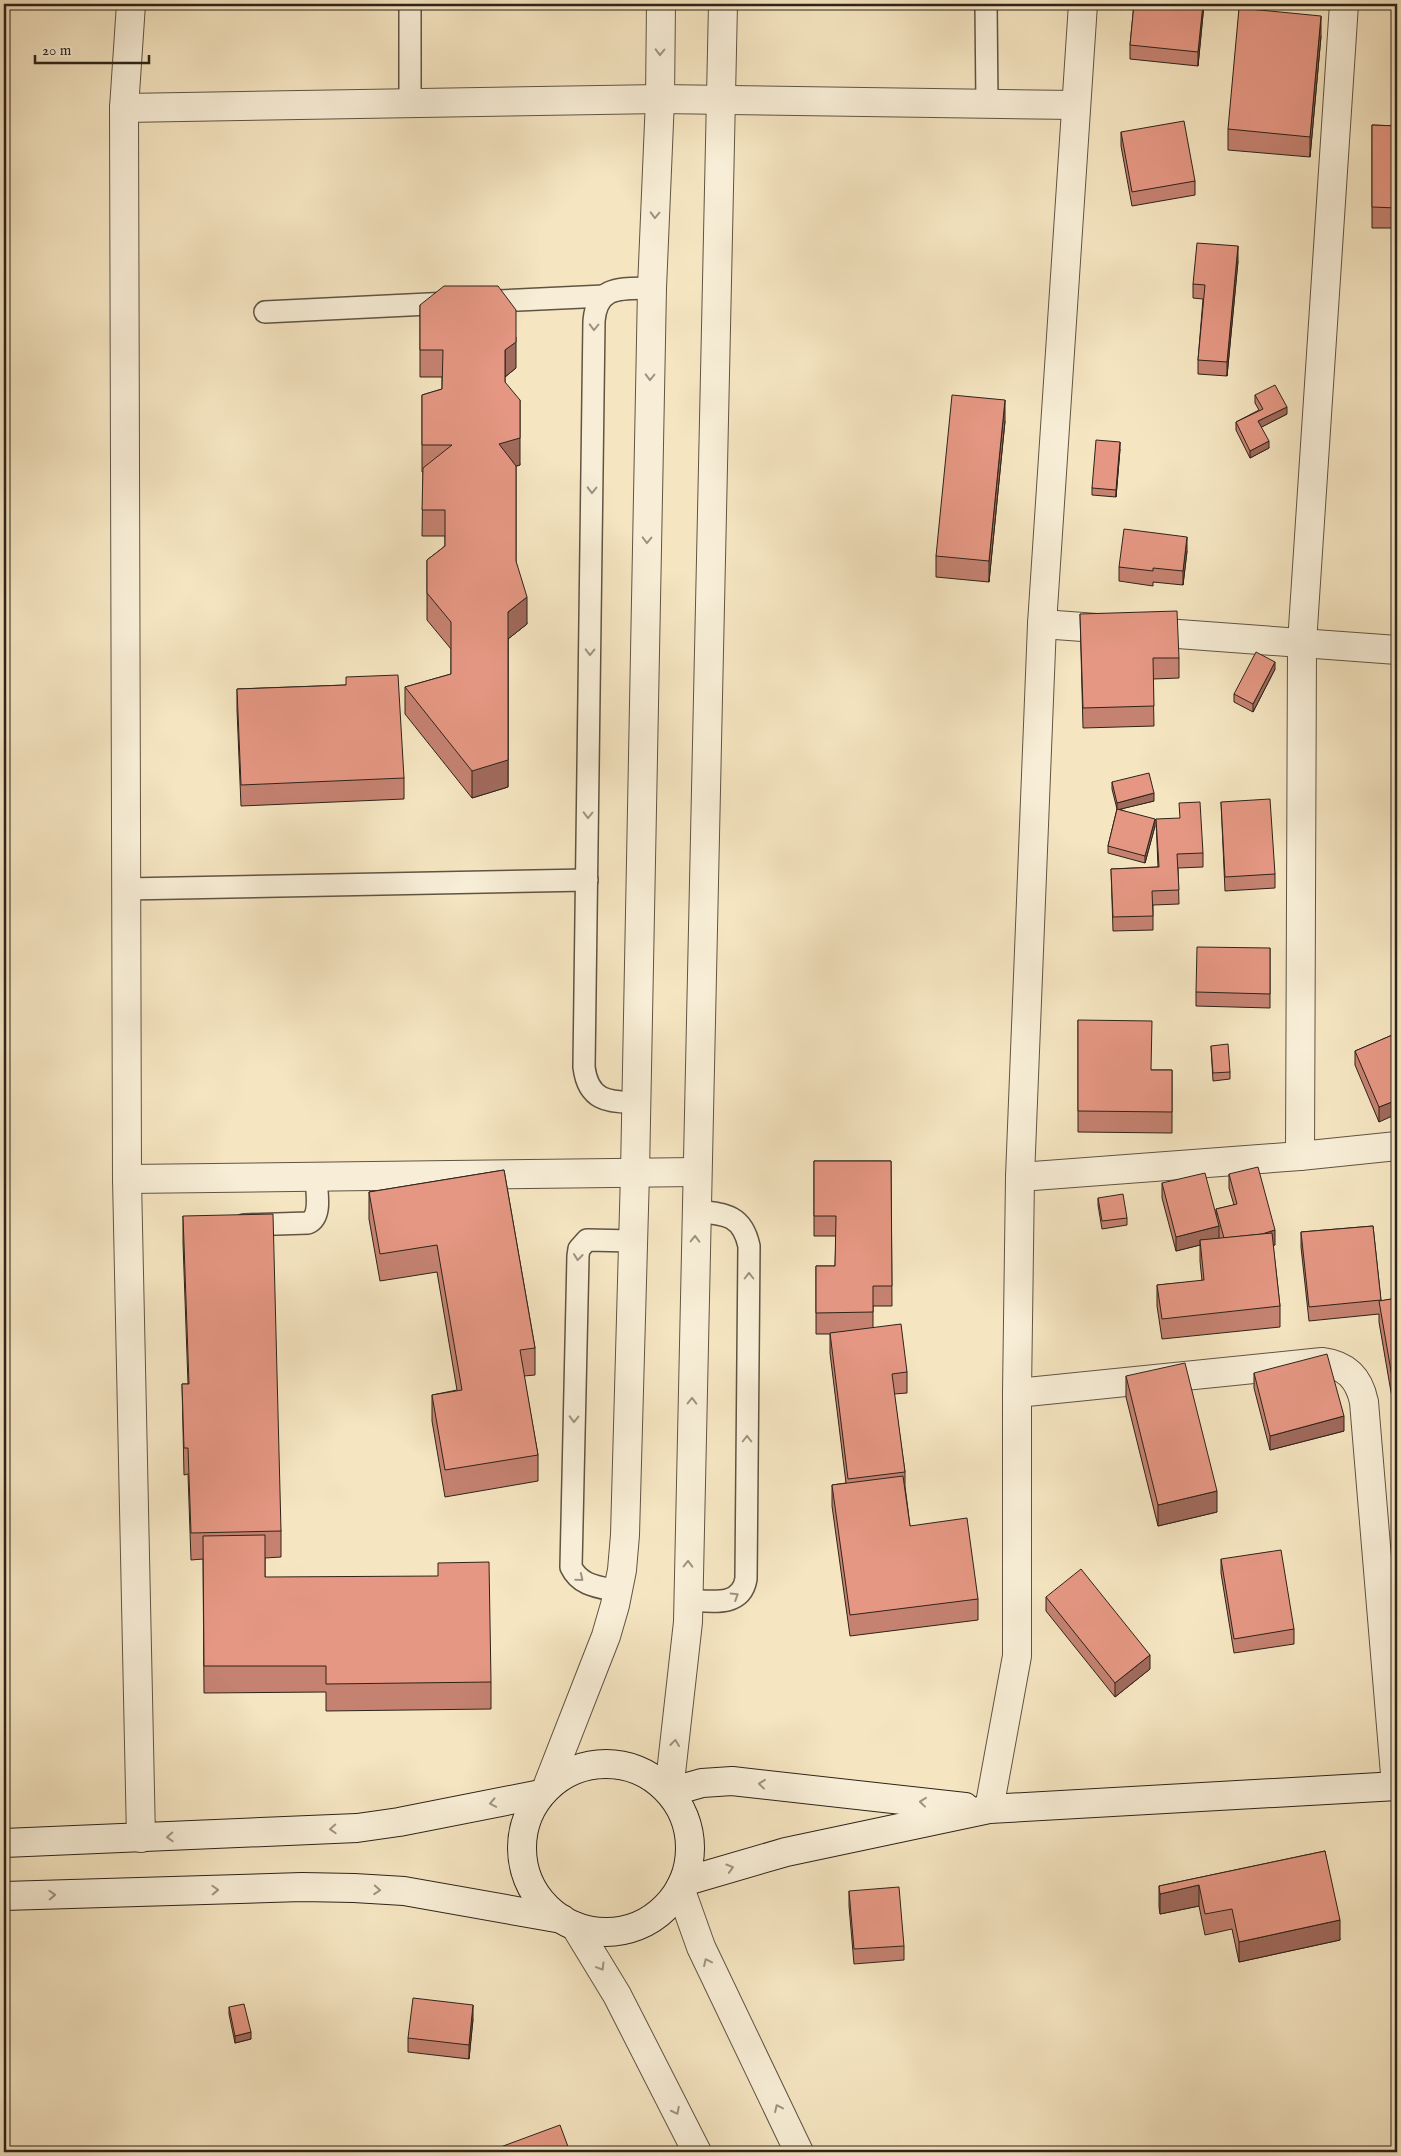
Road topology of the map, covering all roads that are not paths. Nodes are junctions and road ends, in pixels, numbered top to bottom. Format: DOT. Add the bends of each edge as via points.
graph roads {
  1 [pos="131,4"];
  2 [pos="410,4"];
  3 [pos="661,4"];
  4 [pos="723,4"];
  5 [pos="986,4"];
  6 [pos="1083,4"];
  7 [pos="1344,4"];
  8 [pos="660,98"];
  9 [pos="721,98"];
  10 [pos="410,103"];
  11 [pos="987,104"];
  12 [pos="1074,105"];
  13 [pos="124,108"];
  14 [pos="652,288"];
  15 [pos="604,296"];
  16 [pos="265,312"];
  17 [pos="1042,624"];
  18 [pos="1302,643"];
  19 [pos="1397,650"];
  20 [pos="587,880"];
  21 [pos="126,889"];
  22 [pos="636,1102"];
  23 [pos="1397,1146"];
  24 [pos="1300,1156"];
  25 [pos="696,1172"];
  26 [pos="635,1173"];
  27 [pos="316,1177"];
  28 [pos="1020,1177"];
  29 [pos="127,1179"];
  30 [pos="696,1211"];
  31 [pos="227,1225"];
  32 [pos="633,1241"];
  33 [pos="1016,1393"];
  34 [pos="618,1591"];
  35 [pos="688,1600"];
  36 [pos="1397,1786"];
  37 [pos="544,1790"];
  38 [pos="669,1792"];
  39 [pos="989,1809"];
  40 [pos="141,1838"];
  41 [pos="4,1843"];
  42 [pos="682,1885"];
  43 [pos="4,1896"];
  44 [pos="568,1923"];
  45 [pos="697,2152"];
  46 [pos="799,2152"];
  1 -- 13 [label="street"];
  2 -- 10 [label="lane"];
  3 -- 8 [label="street, one-way"];
  4 -- 9 [label="street"];
  5 -- 11 [label="lane"];
  6 -- 12 [label="street"];
  7 -- 18 [label="street"];
  8 -- 9 [label="street"];
  8 -- 10 [label="street"];
  8 -- 14 [label="street, one-way"];
  9 -- 11 [label="street"];
  9 -- 25 [label="street"];
  10 -- 13 [label="street"];
  11 -- 12 [label="street"];
  12 -- 17 [label="street"];
  13 -- 21 [label="street"];
  14 -- 15 [label="lane" via="620,289"];
  14 -- 22 [label="street, one-way"];
  15 -- 16 [label="lane"];
  15 -- 20 [label="lane, one-way" via="598,303 594,322"];
  17 -- 18 [label="street"];
  17 -- 28 [label="street"];
  18 -- 19 [label="street"];
  18 -- 24 [label="street"];
  20 -- 21 [label="lane"];
  20 -- 22 [label="lane" via="586,1078 590,1088 608,1101"];
  21 -- 29 [label="street"];
  22 -- 26 [label="street"];
  23 -- 24 [label="street"];
  24 -- 28 [label="street"];
  25 -- 26 [label="street"];
  25 -- 30 [label="street"];
  26 -- 27 [label="street"];
  26 -- 32 [label="street"];
  27 -- 29 [label="street"];
  27 -- 31 [label="lane" via="317,1212 312,1221"];
  28 -- 33 [label="street"];
  29 -- 40 [label="street"];
  35 -- 30 [label="street, one-way"];
  35 -- 30 [label="lane, one-way" via="727,1601 735,1598 745,1586 746,1579 749,1246 741,1225 732,1218"];
  32 -- 34 [label="street" via="625,1535"];
  32 -- 34 [label="lane, one-way" via="587,1240 579,1249 578,1256 571,1567 581,1581"];
  33 -- 36 [label="street" via="1322,1362 1335,1364 1351,1374 1364,1402"];
  33 -- 39 [label="street" via="1017,1656"];
  34 -- 37 [label="street" via="606,1636"];
  38 -- 35 [label="street, one-way" via="686,1647"];
  36 -- 39 [label="street"];
  37 -- 38 [label="street" via="570,1771 596,1764 622,1765 648,1774"];
  37 -- 40 [label="street, one-way" via="400,1822 357,1828"];
  37 -- 44 [label="street" via="529,1814 523,1837 523,1861 530,1884 544,1904"];
  39 -- 38 [label="street, one-way" via="732,1781 702,1783"];
  38 -- 42 [label="street" via="690,1835 690,1859"];
  42 -- 39 [label="street, one-way" via="786,1852"];
  40 -- 41 [label="street"];
  42 -- 44 [label="street" via="666,1908 646,1922 623,1930 599,1932"];
  46 -- 42 [label="street, one-way" via="704,1954"];
  43 -- 44 [label="street, one-way" via="354,1888 404,1891"];
  44 -- 45 [label="street, one-way" via="617,1995"];
}
